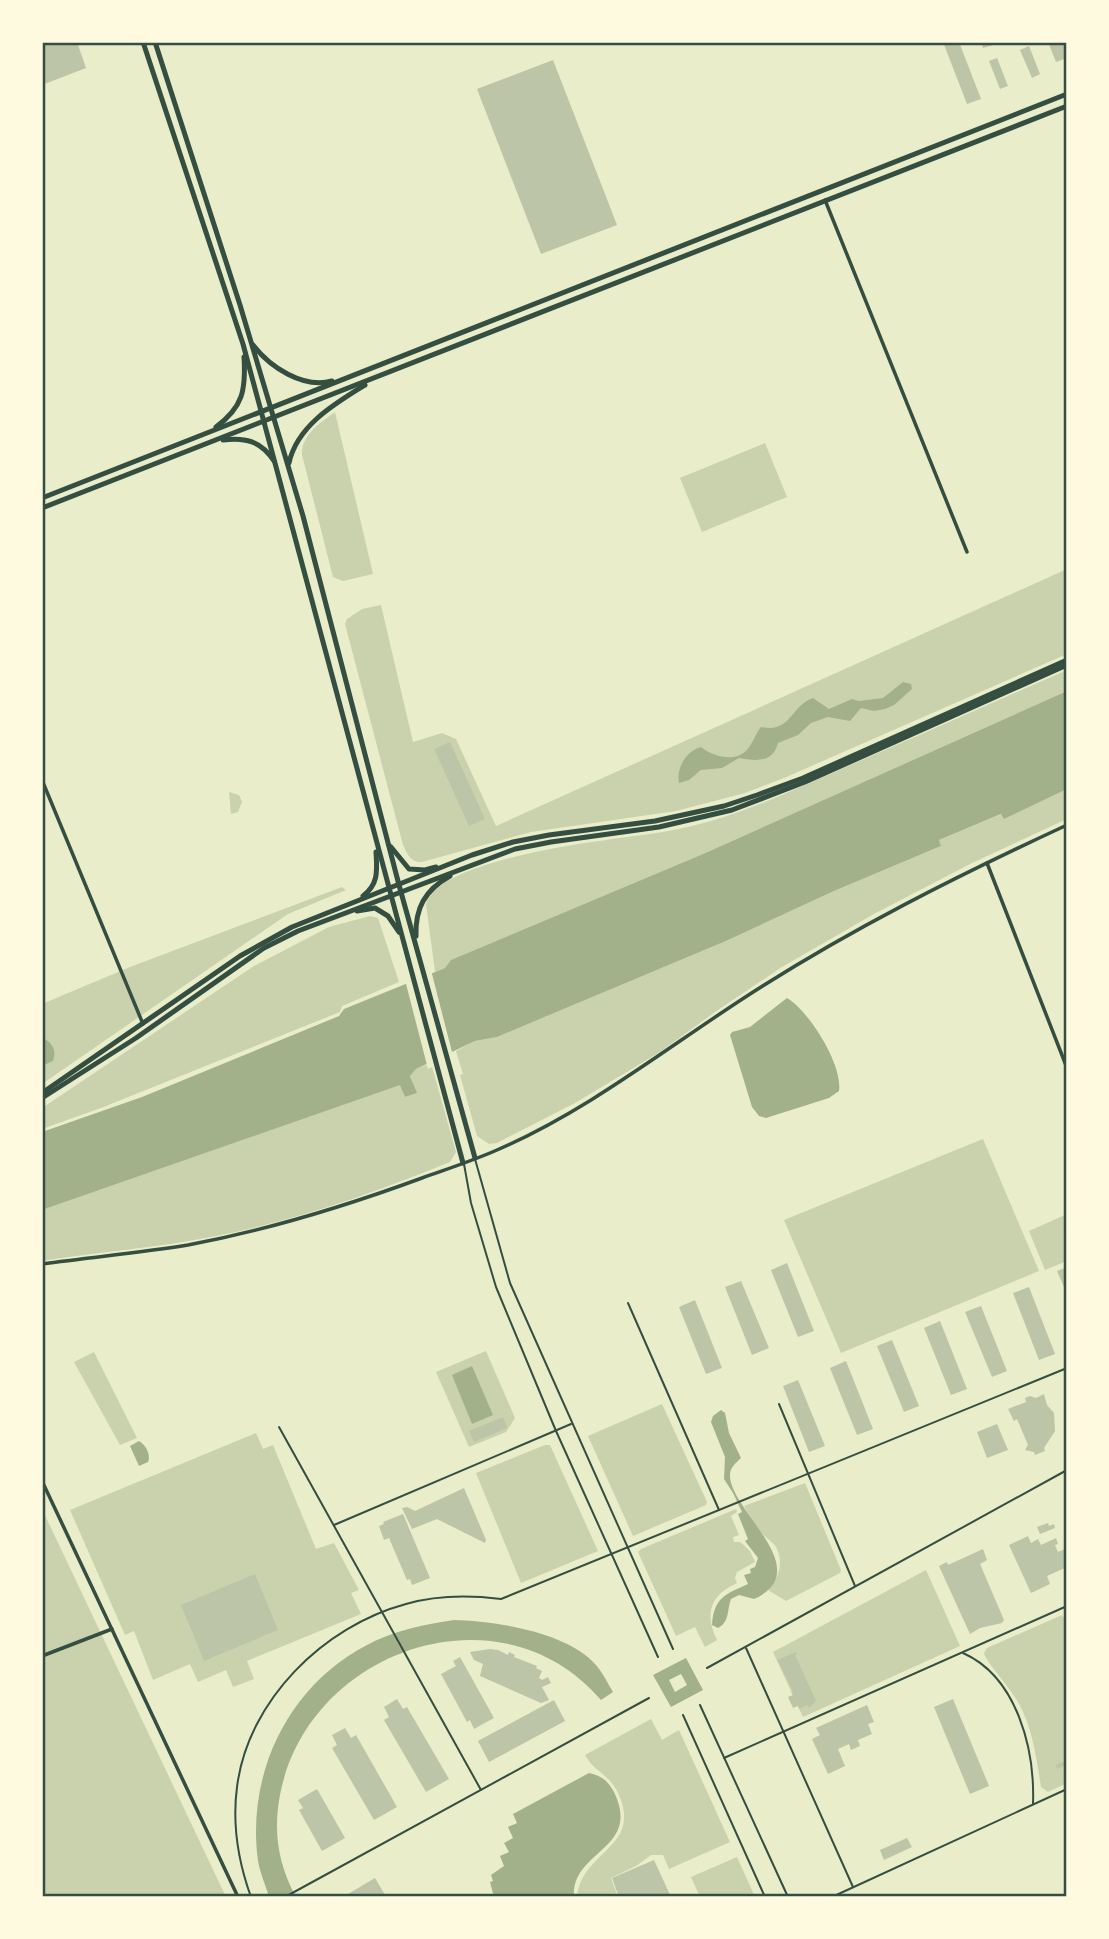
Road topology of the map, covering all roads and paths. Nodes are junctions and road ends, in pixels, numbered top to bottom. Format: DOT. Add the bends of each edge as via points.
graph roads {
  1 [pos="143,42"];
  2 [pos="155,42"];
  3 [pos="1067,94"];
  4 [pos="1067,107"];
  5 [pos="825,200"];
  6 [pos="250,340"];
  7 [pos="243,344"];
  8 [pos="371,369"];
  9 [pos="376,378"];
  10 [pos="271,408"];
  11 [pos="262,412"];
  12 [pos="274,417"];
  13 [pos="264,421"];
  14 [pos="207,434"];
  15 [pos="209,443"];
  16 [pos="277,466"];
  17 [pos="288,466"];
  18 [pos="42,498"];
  19 [pos="42,508"];
  20 [pos="967,552"];
  21 [pos="1067,663"];
  22 [pos="42,780"];
  23 [pos="1067,825"];
  24 [pos="385,835"];
  25 [pos="376,838"];
  26 [pos="472,855"];
  27 [pos="987,863"];
  28 [pos="472,864"];
  29 [pos="399,888"];
  30 [pos="389,892"];
  31 [pos="326,916"];
  32 [pos="403,939"];
  33 [pos="419,957"];
  34 [pos="143,1024"];
  35 [pos="1067,1069"];
  36 [pos="42,1093"];
  37 [pos="42,1098"];
  38 [pos="475,1158"];
  39 [pos="463,1163"];
  40 [pos="42,1264"];
  41 [pos="628,1303"];
  42 [pos="1067,1368"];
  43 [pos="779,1404"];
  44 [pos="571,1424"];
  45 [pos="279,1427"];
  46 [pos="556,1431"];
  47 [pos="1067,1470"];
  48 [pos="808,1473"];
  49 [pos="42,1481"];
  50 [pos="719,1510"];
  51 [pos="334,1525"];
  52 [pos="627,1548"];
  53 [pos="611,1554"];
  54 [pos="855,1586"];
  55 [pos="1067,1605"];
  56 [pos="382,1612"];
  57 [pos="112,1629"];
  58 [pos="745,1647"];
  59 [pos="673,1649"];
  60 [pos="962,1652"];
  61 [pos="42,1656"];
  62 [pos="658,1657"];
  63 [pos="707,1668"];
  64 [pos="649,1698"];
  65 [pos="700,1705"];
  66 [pos="683,1715"];
  67 [pos="783,1732"];
  68 [pos="724,1758"];
  69 [pos="481,1790"];
  70 [pos="1067,1790"];
  71 [pos="1033,1805"];
  72 [pos="853,1887"];
  73 [pos="238,1897"];
  74 [pos="251,1897"];
  75 [pos="285,1897"];
  76 [pos="765,1897"];
  77 [pos="788,1897"];
  78 [pos="832,1897"];
  1 -- 7 [label="street"];
  2 -- 6 [label="street"];
  3 -- 8 [label="street"];
  4 -- 5 [label="street"];
  5 -- 9 [label="street"];
  5 -- 20 [label="street"];
  6 -- 8 [label="street" via="281,369 315,384"];
  6 -- 10 [label="street"];
  7 -- 11 [label="street"];
  7 -- 14 [label="street" via="245,381 240,401 232,415"];
  8 -- 10 [label="street"];
  9 -- 12 [label="street"];
  9 -- 17 [label="street" via="311,424 296,442"];
  10 -- 11 [label="street"];
  10 -- 12 [label="street"];
  11 -- 13 [label="street"];
  11 -- 14 [label="street"];
  12 -- 13 [label="street"];
  12 -- 17 [label="street"];
  13 -- 15 [label="street"];
  13 -- 16 [label="street"];
  14 -- 18 [label="street"];
  15 -- 16 [label="street" via="249,440 267,450"];
  15 -- 19 [label="street"];
  16 -- 25 [label="street"];
  17 -- 24 [label="street"];
  21 -- 26 [label="street" via="803,778 724,806 525,840"];
  21 -- 28 [label="street" via="805,782 732,810 628,833 515,849"];
  22 -- 34 [label="street"];
  23 -- 27 [label="street"];
  24 -- 26 [label="street" via="399,859 415,871"];
  24 -- 29 [label="street"];
  25 -- 30 [label="street"];
  25 -- 31 [label="street" via="377,873 372,889"];
  26 -- 29 [label="street"];
  27 -- 35 [label="street"];
  27 -- 38 [label="street" via="836,941 596,1096"];
  28 -- 29 [label="street"];
  28 -- 33 [label="street" via="425,895 417,917"];
  29 -- 30 [label="street"];
  29 -- 33 [label="street"];
  30 -- 31 [label="street"];
  30 -- 32 [label="street"];
  31 -- 32 [label="street" via="375,908 388,916"];
  31 -- 34 [label="street" via="251,949"];
  31 -- 37 [label="street" via="264,948"];
  32 -- 39 [label="street"];
  33 -- 38 [label="street"];
  34 -- 36 [label="street"];
  38 -- 39 [label="street"];
  38 -- 44 [label="lane" via="510,1283"];
  39 -- 40 [label="street" via="353,1203 244,1233 123,1256"];
  39 -- 46 [label="lane" via="496,1287"];
  41 -- 50 [label="lane"];
  42 -- 48 [label="lane"];
  43 -- 48 [label="lane"];
  44 -- 46 [label="lane"];
  44 -- 52 [label="lane"];
  45 -- 51 [label="lane"];
  46 -- 51 [label="lane"];
  46 -- 53 [label="lane"];
  47 -- 54 [label="lane"];
  48 -- 50 [label="lane"];
  48 -- 54 [label="lane"];
  49 -- 57 [label="street"];
  50 -- 52 [label="lane"];
  51 -- 56 [label="lane"];
  52 -- 53 [label="lane"];
  52 -- 59 [label="lane"];
  53 -- 56 [label="lane" via="501,1599 444,1597"];
  53 -- 62 [label="lane"];
  54 -- 58 [label="lane"];
  55 -- 60 [label="lane"];
  56 -- 69 [label="lane"];
  56 -- 74 [label="lane" via="344,1630 306,1660 267,1708 252,1736 235,1806 239,1862"];
  57 -- 61 [label="street"];
  57 -- 73 [label="street"];
  58 -- 63 [label="lane"];
  58 -- 67 [label="lane"];
  60 -- 67 [label="lane"];
  60 -- 71 [label="lane" via="995,1677 1021,1720 1033,1766"];
  64 -- 69 [label="lane"];
  65 -- 68 [label="lane"];
  66 -- 76 [label="lane"];
  67 -- 68 [label="lane"];
  67 -- 72 [label="lane"];
  68 -- 77 [label="lane"];
  69 -- 75 [label="lane"];
  70 -- 71 [label="lane"];
  71 -- 72 [label="lane"];
  72 -- 78 [label="lane"];
}
